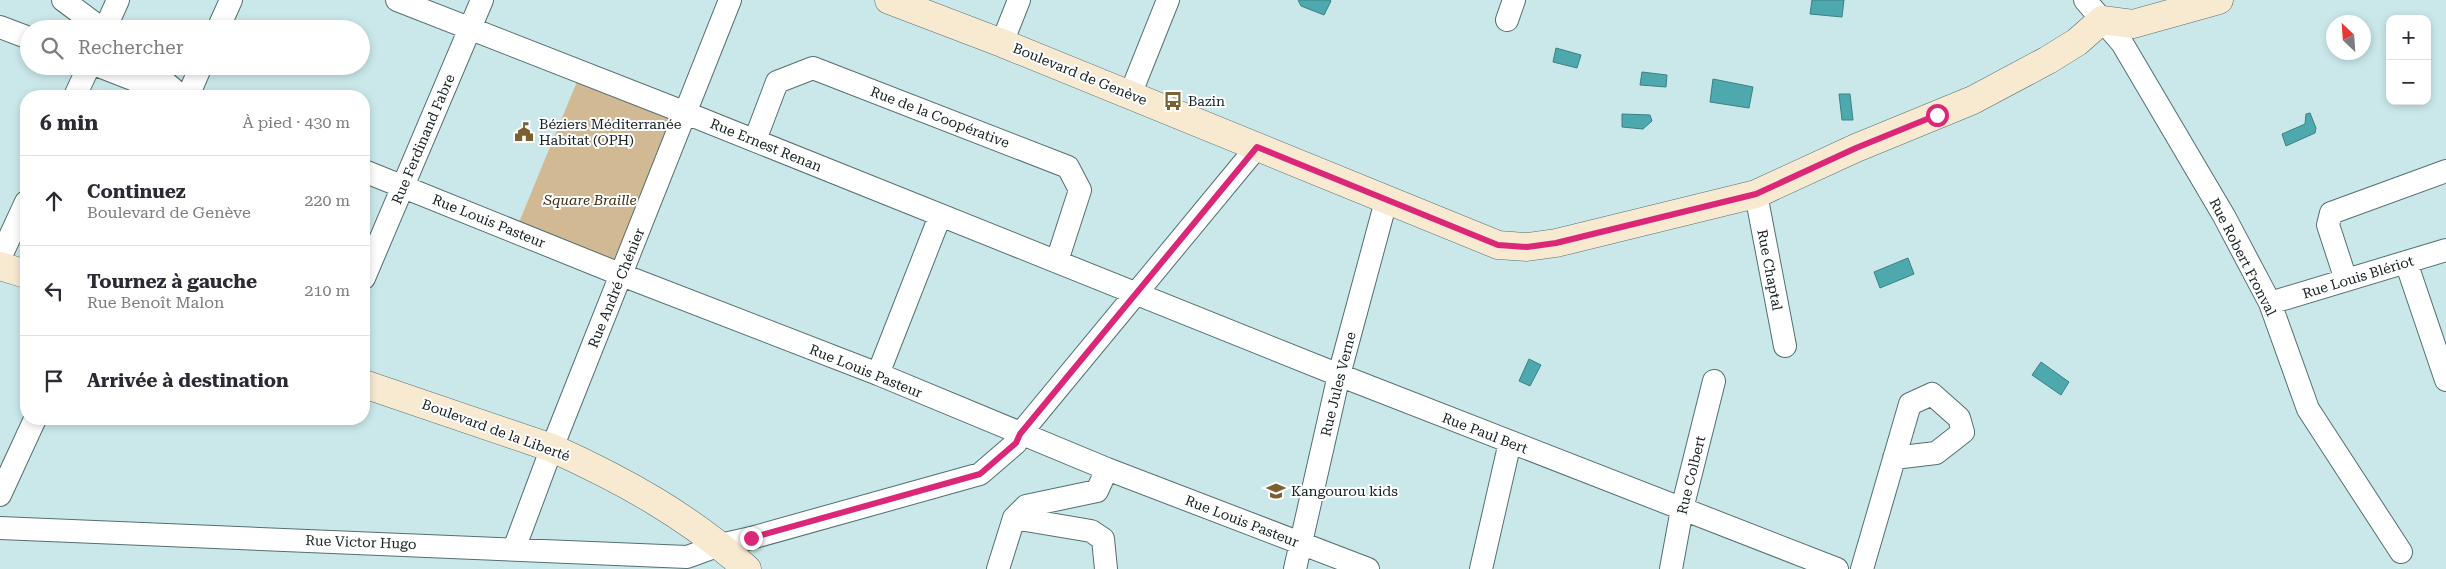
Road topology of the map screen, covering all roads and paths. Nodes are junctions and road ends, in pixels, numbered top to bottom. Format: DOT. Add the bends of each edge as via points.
graph roads {
  1 [pos="63,0"];
  2 [pos="118,0"];
  3 [pos="231,0"];
  4 [pos="397,0"];
  5 [pos="482,0"];
  6 [pos="730,0"];
  7 [pos="889,0"];
  8 [pos="1019,0"];
  9 [pos="1168,0"];
  10 [pos="2084,0"];
  11 [pos="2219,0"];
  12 [pos="2168,8"];
  13 [pos="91,20"];
  14 [pos="108,20"];
  15 [pos="222,20"];
  16 [pos="2102,20"];
  17 [pos="0,27"];
  18 [pos="469,30"];
  19 [pos="20,35"];
  20 [pos="1002,43"];
  21 [pos="85,75"];
  22 [pos="122,75"];
  23 [pos="157,75"];
  24 [pos="197,75"];
  25 [pos="78,90"];
  26 [pos="161,90"];
  27 [pos="175,90"];
  28 [pos="191,90"];
  29 [pos="1130,95"];
  30 [pos="686,112"];
  31 [pos="755,140"];
  32 [pos="1257,147"];
  33 [pos="2446,171"];
  34 [pos="370,173"];
  35 [pos="403,186"];
  36 [pos="1756,194"];
  37 [pos="1386,201"];
  38 [pos="20,215"];
  39 [pos="940,216"];
  40 [pos="2446,250"];
  41 [pos="0,258"];
  42 [pos="1057,261"];
  43 [pos="2406,262"];
  44 [pos="370,264"];
  45 [pos="0,266"];
  46 [pos="20,272"];
  47 [pos="622,275"];
  48 [pos="2346,280"];
  49 [pos="1135,293"];
  50 [pos="2270,303"];
  51 [pos="1785,346"];
  52 [pos="878,374"];
  53 [pos="1339,376"];
  54 [pos="2446,380"];
  55 [pos="1714,381"];
  56 [pos="370,386"];
  57 [pos="32,425"];
  58 [pos="1020,434"];
  59 [pos="1510,442"];
  60 [pos="552,448"];
  61 [pos="1894,458"];
  62 [pos="1107,469"];
  63 [pos="0,495"];
  64 [pos="1682,509"];
  65 [pos="1014,518"];
  66 [pos="0,528"];
  67 [pos="1302,544"];
  68 [pos="514,549"];
  69 [pos="2401,552"];
  70 [pos="714,557"];
  71 [pos="748,569"];
  72 [pos="998,569"];
  73 [pos="1106,569"];
  74 [pos="1295,569"];
  75 [pos="1368,569"];
  76 [pos="1481,569"];
  77 [pos="1671,569"];
  78 [pos="1837,569"];
  79 [pos="1862,569"];
  1 -- 13 [label="street"];
  2 -- 14 [label="street"];
  3 -- 15 [label="street"];
  4 -- 18 [label="street, Rue Ernest Renan"];
  5 -- 18 [label="street, Rue Ferdinand Fabre"];
  6 -- 30 [label="street, Rue André Chénier"];
  7 -- 20 [label="street, Boulevard de Genève"];
  8 -- 20 [label="street"];
  9 -- 29 [label="street"];
  10 -- 16 [label="street, Rue Robert Fronval"];
  11 -- 12 [label="street"];
  12 -- 16 [label="street" via="2133,24"];
  16 -- 36 [label="street, Boulevard de Genève" via="2077,42 2048,60 1973,100"];
  16 -- 50 [label="street, Rue Robert Fronval" via="2122,42 2224,216"];
  17 -- 19 [label="street"];
  18 -- 30 [label="street, Rue Ernest Renan"];
  18 -- 35 [label="street, Rue Ferdinand Fabre"];
  20 -- 29 [label="street, Boulevard de Genève"];
  21 -- 25 [label="street"];
  22 -- 26 [label="street"];
  23 -- 27 [label="street"];
  24 -- 28 [label="street"];
  29 -- 32 [label="street, Boulevard de Genève"];
  30 -- 31 [label="street, Rue Ernest Renan"];
  30 -- 47 [label="street, Rue André Chénier"];
  31 -- 39 [label="street, Rue Ernest Renan"];
  31 -- 42 [label="street, Rue de la Coopérative" via="777,82 813,68 1068,166 1080,190"];
  32 -- 37 [label="street, Boulevard de Genève"];
  32 -- 49 [label="street, Rue Victor Hugo"];
  33 -- 48 [label="street" via="2331,213 2328,225"];
  34 -- 35 [label="street, Rue Louis Pasteur"];
  35 -- 44 [label="street, Rue Ferdinand Fabre"];
  35 -- 47 [label="street, Rue Louis Pasteur"];
  36 -- 37 [label="street, Boulevard de Genève" via="1527,247 1498,245"];
  36 -- 51 [label="street, Rue Chaptal"];
  37 -- 53 [label="street, Rue Jules Verne"];
  38 -- 41 [label="street"];
  39 -- 42 [label="street, Rue Ernest Renan"];
  39 -- 52 [label="street"];
  40 -- 43 [label="street, Rue Louis Blériot"];
  42 -- 49 [label="street, Rue Ernest Renan"];
  43 -- 48 [label="street, Rue Louis Blériot"];
  43 -- 54 [label="street"];
  45 -- 46 [label="street"];
  47 -- 52 [label="street, Rue Louis Pasteur"];
  47 -- 60 [label="street, Rue André Chénier"];
  48 -- 50 [label="street, Rue Louis Blériot"];
  49 -- 53 [label="street, Rue Paul Bert"];
  49 -- 58 [label="street, Rue Victor Hugo"];
  50 -- 69 [label="street, Rue Robert Fronval" via="2308,409"];
  52 -- 58 [label="street, Rue Louis Pasteur"];
  53 -- 59 [label="street, Rue Paul Bert"];
  53 -- 67 [label="street, Rue Jules Verne"];
  55 -- 64 [label="street, Rue Colbert"];
  56 -- 60 [label="street, Boulevard de la Liberté"];
  57 -- 63 [label="street"];
  58 -- 62 [label="street, Rue Louis Pasteur"];
  58 -- 70 [label="street, Rue Victor Hugo" via="1016,443 980,474 751,538"];
  59 -- 64 [label="street, Rue Paul Bert"];
  59 -- 76 [label="street"];
  60 -- 68 [label="street, Rue André Chénier"];
  60 -- 70 [label="street, Boulevard de la Liberté" via="649,496"];
  61 -- 79 [label="street"];
  62 -- 65 [label="street" via="1097,491 1026,506"];
  62 -- 67 [label="street, Rue Louis Pasteur"];
  64 -- 77 [label="street, Rue Colbert"];
  64 -- 78 [label="street, Rue Paul Bert"];
  65 -- 72 [label="street"];
  65 -- 73 [label="street" via="1091,531 1103,539"];
  66 -- 68 [label="street, Rue Victor Hugo"];
  67 -- 74 [label="street, Rue Jules Verne"];
  67 -- 75 [label="street, Rue Louis Pasteur"];
  68 -- 70 [label="street, Rue Victor Hugo"];
  70 -- 71 [label="street, Boulevard de la Liberté"];
}
